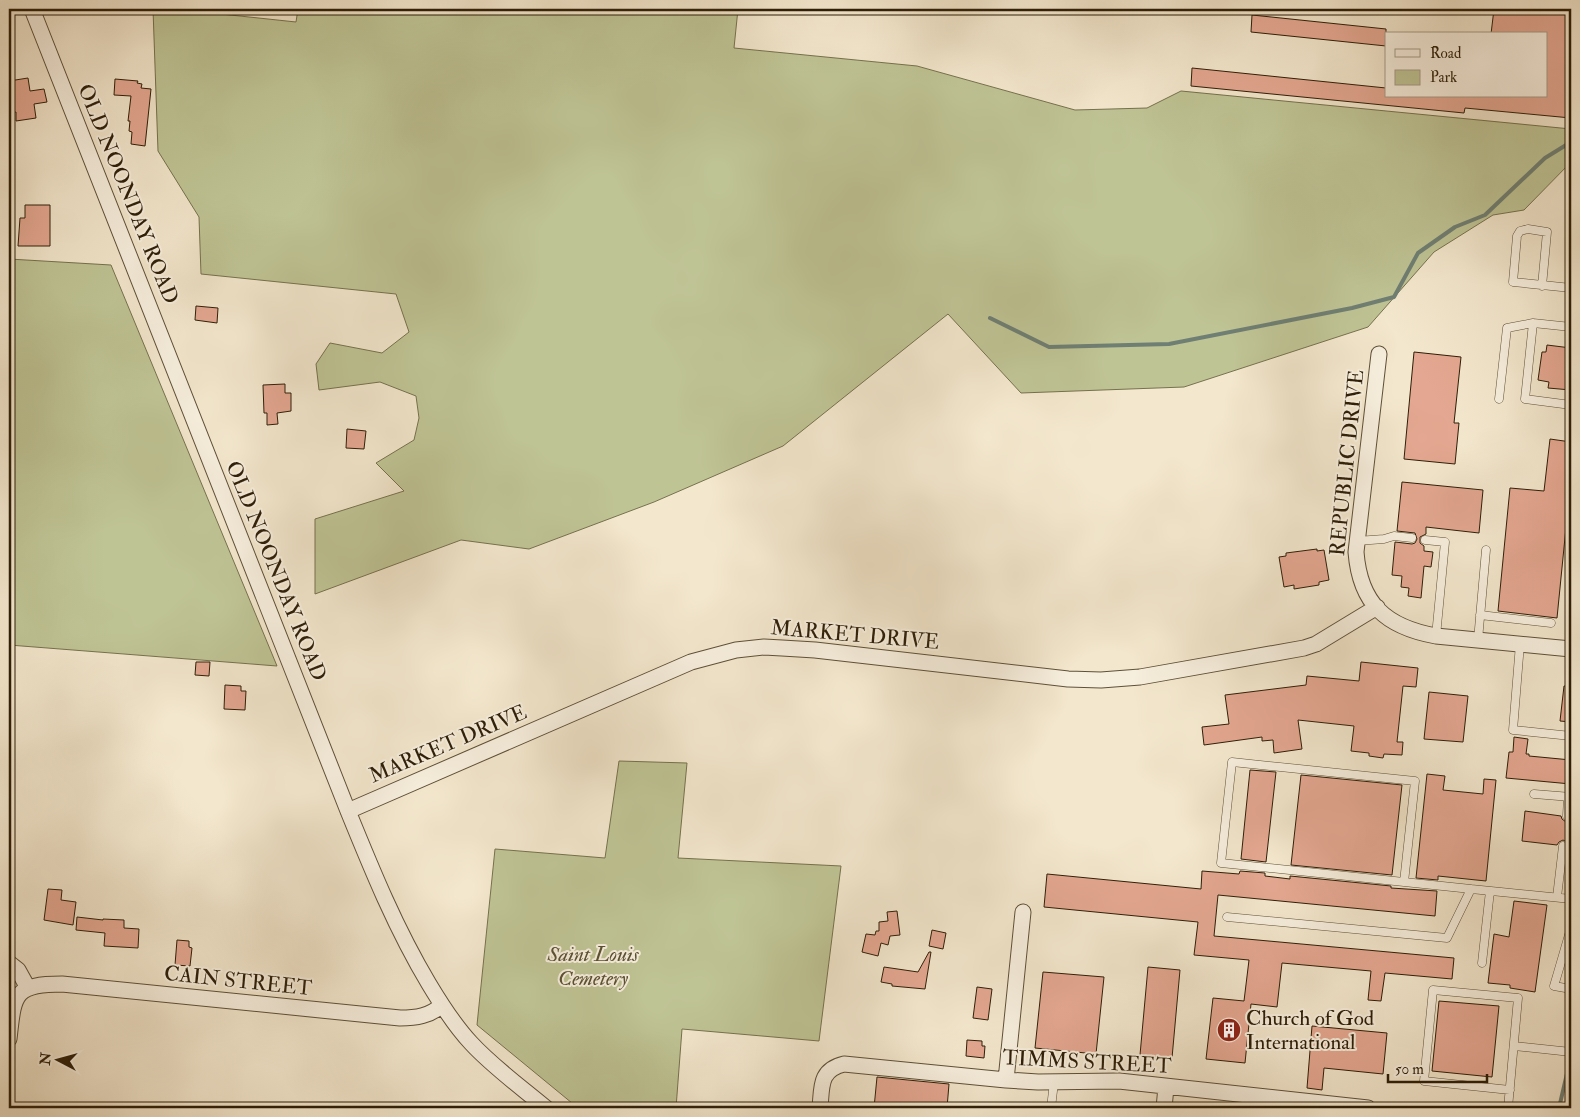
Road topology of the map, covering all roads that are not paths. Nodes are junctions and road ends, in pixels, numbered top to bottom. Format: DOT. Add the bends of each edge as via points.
graph roads {
  1 [pos="32,9"];
  2 [pos="1542,286"];
  3 [pos="1571,288"];
  4 [pos="1532,323"];
  5 [pos="1571,327"];
  6 [pos="1379,354"];
  7 [pos="1499,399"];
  8 [pos="1571,405"];
  9 [pos="1412,538"];
  10 [pos="1425,540"];
  11 [pos="1357,541"];
  12 [pos="1486,550"];
  13 [pos="1377,607"];
  14 [pos="1480,615"];
  15 [pos="1552,623"];
  16 [pos="1436,636"];
  17 [pos="1478,640"];
  18 [pos="1520,644"];
  19 [pos="1571,649"];
  20 [pos="1571,736"];
  21 [pos="1534,794"];
  22 [pos="1570,797"];
  23 [pos="348,811"];
  24 [pos="1567,816"];
  25 [pos="1563,846"];
  26 [pos="1404,882"];
  27 [pos="1471,889"];
  28 [pos="1490,891"];
  29 [pos="1557,897"];
  30 [pos="1571,899"];
  31 [pos="1023,912"];
  32 [pos="1227,917"];
  33 [pos="1571,928"];
  34 [pos="9,963"];
  35 [pos="1482,963"];
  36 [pos="28,988"];
  37 [pos="1571,989"];
  38 [pos="442,1006"];
  39 [pos="9,1039"];
  40 [pos="1514,1046"];
  41 [pos="1571,1052"];
  42 [pos="1006,1080"];
  43 [pos="1054,1082"];
  44 [pos="1166,1087"];
  45 [pos="1510,1090"];
  46 [pos="546,1108"];
  47 [pos="820,1108"];
  48 [pos="1051,1108"];
  49 [pos="1164,1108"];
  50 [pos="1368,1108"];
  51 [pos="1508,1108"];
  1 -- 23 [label="street, OLD NOONDAY ROAD"];
  2 -- 2 [label="lane" via="1513,282 1520,230 1547,232"];
  2 -- 3 [label="lane"];
  4 -- 5 [label="lane"];
  4 -- 7 [label="lane" via="1507,328"];
  4 -- 8 [label="lane" via="1525,399"];
  6 -- 11 [label="street, REPUBLIC DRIVE"];
  9 -- 11 [label="lane" via="1394,536"];
  10 -- 16 [label="lane" via="1445,542"];
  11 -- 13 [label="street, REPUBLIC DRIVE" via="1359,576"];
  12 -- 14 [label="lane"];
  13 -- 16 [label="street, REPUBLIC DRIVE" via="1387,618 1405,628"];
  13 -- 23 [label="street, MARKET DRIVE" via="1304,648 1162,674 1110,680 1068,679 815,650 764,647 736,650 691,662"];
  14 -- 15 [label="lane"];
  14 -- 17 [label="lane"];
  16 -- 17 [label="street, REPUBLIC DRIVE"];
  17 -- 18 [label="street, REPUBLIC DRIVE"];
  18 -- 19 [label="street, REPUBLIC DRIVE"];
  18 -- 20 [label="lane" via="1513,730"];
  21 -- 22 [label="lane"];
  22 -- 24 [label="lane"];
  23 -- 38 [label="street, OLD NOONDAY ROAD" via="401,934"];
  25 -- 29 [label="lane"];
  26 -- 26 [label="lane" via="1221,863 1232,762 1415,781"];
  26 -- 27 [label="lane"];
  27 -- 28 [label="lane"];
  27 -- 32 [label="lane" via="1447,938"];
  28 -- 29 [label="lane"];
  28 -- 35 [label="lane"];
  29 -- 30 [label="lane"];
  31 -- 42 [label="street"];
  33 -- 37 [label="lane" via="1554,986"];
  34 -- 36 [label="street" via="18,970"];
  36 -- 38 [label="street, CAIN STREET" via="40,984 62,984 400,1018 418,1018"];
  36 -- 39 [label="street" via="18,995 12,1010"];
  38 -- 46 [label="street, OLD NOONDAY ROAD" via="471,1044"];
  40 -- 41 [label="lane"];
  40 -- 45 [label="lane"];
  40 -- 45 [label="lane" via="1518,998 1433,990 1424,1081"];
  42 -- 43 [label="street, TIMMS STREET"];
  42 -- 47 [label="street, TIMMS STREET" via="844,1064 833,1066 827,1072"];
  43 -- 44 [label="street, TIMMS STREET" via="1119,1082"];
  43 -- 48 [label="lane"];
  44 -- 49 [label="street"];
  44 -- 50 [label="street, TIMMS STREET"];
  45 -- 51 [label="lane"];
}
